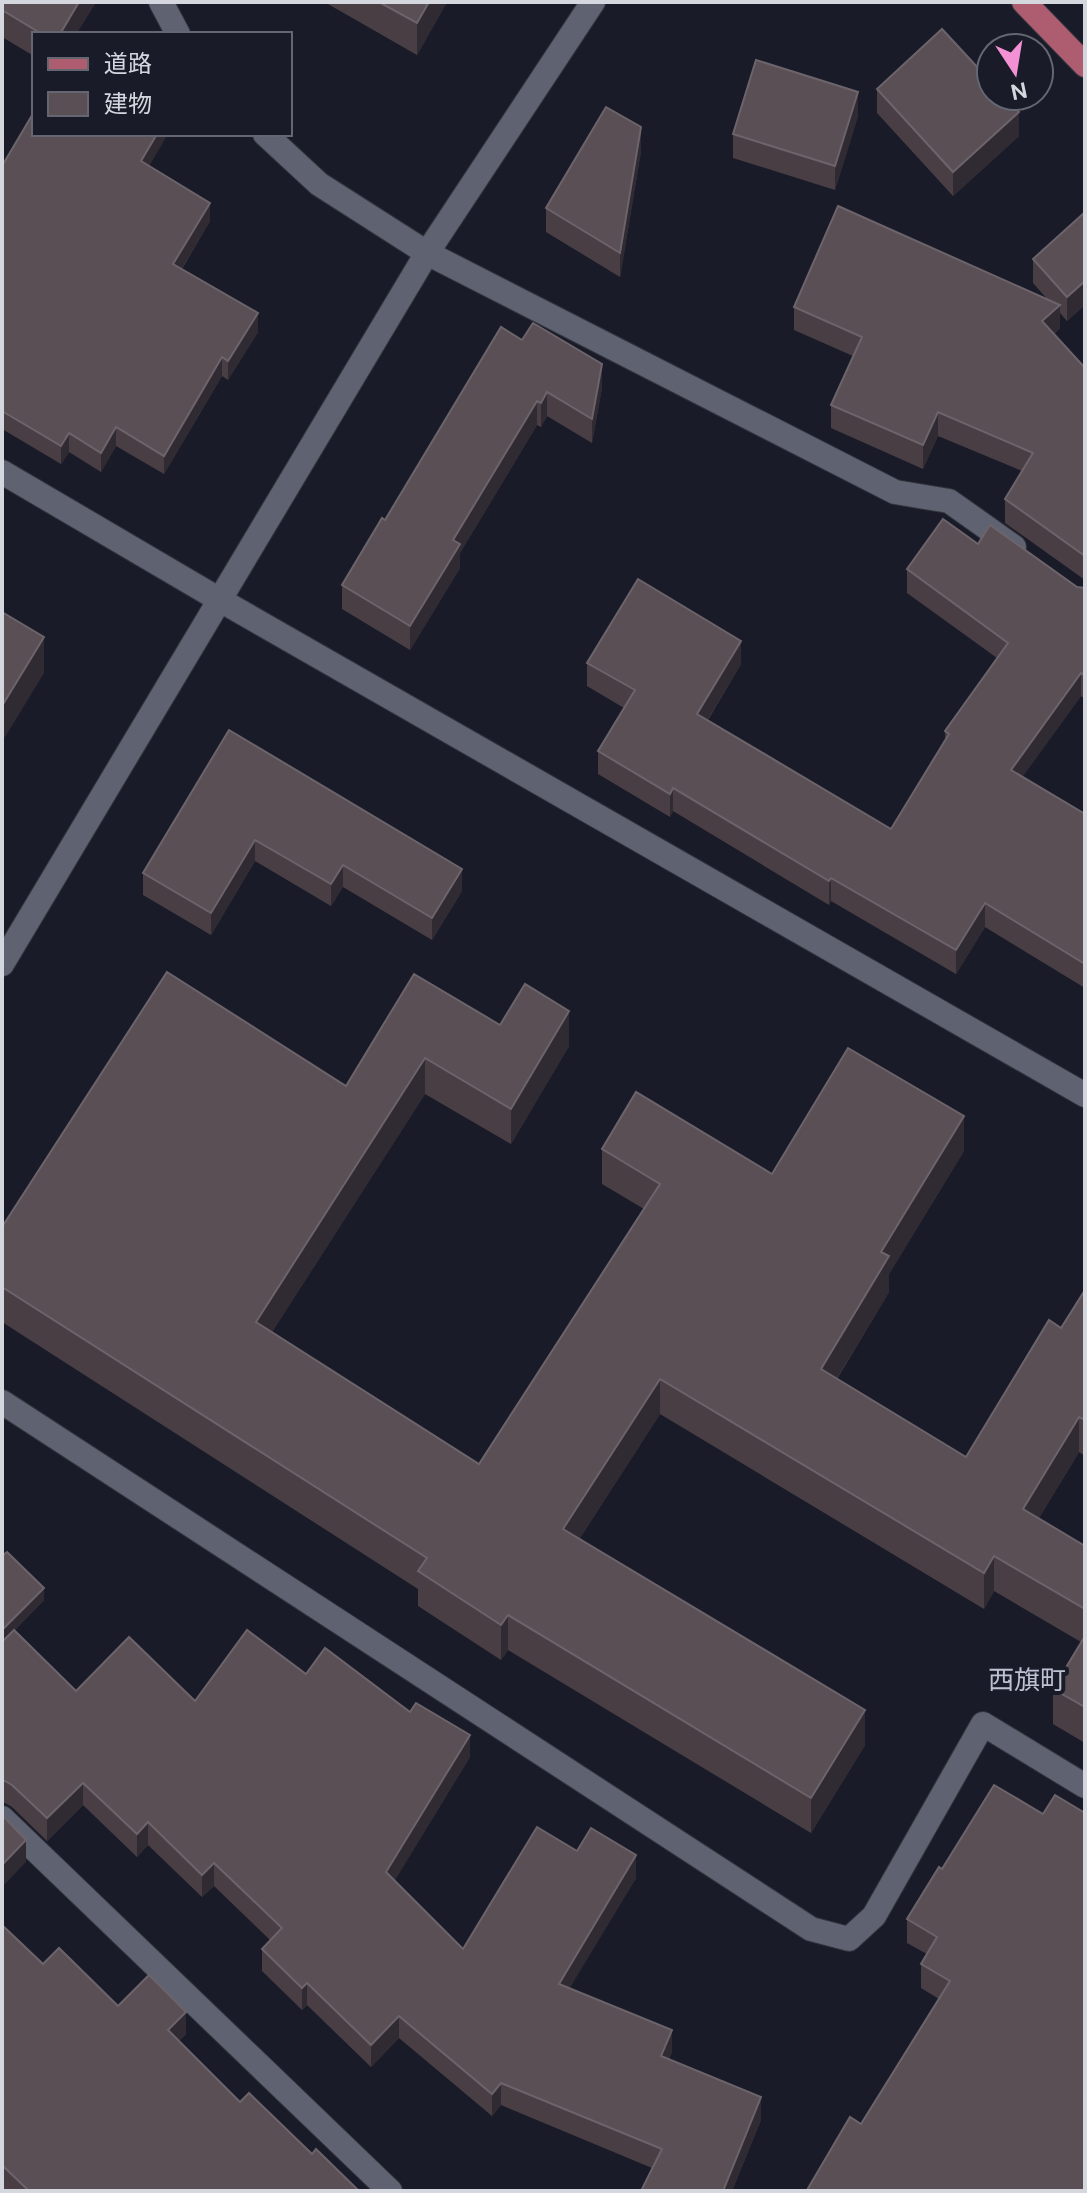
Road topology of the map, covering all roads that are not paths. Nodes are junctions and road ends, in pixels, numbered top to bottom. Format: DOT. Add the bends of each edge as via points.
graph roads {
  1 [pos="161,2"];
  2 [pos="593,2"];
  3 [pos="1024,2"];
  4 [pos="177,32"];
  5 [pos="1085,65"];
  6 [pos="267,136"];
  7 [pos="427,253"];
  8 [pos="2,472"];
  9 [pos="1035,562"];
  10 [pos="220,600"];
  11 [pos="2,964"];
  12 [pos="1085,1095"];
  13 [pos="2,1402"];
  14 [pos="1085,1786"];
  15 [pos="2,1818"];
  16 [pos="390,2191"];
  1 -- 4 [label="street"];
  2 -- 7 [label="street"];
  3 -- 5 [label="main road"];
  6 -- 7 [label="street" via="319,184"];
  7 -- 9 [label="street" via="895,492 949,501"];
  7 -- 10 [label="street"];
  8 -- 10 [label="street"];
  10 -- 11 [label="street"];
  10 -- 12 [label="street"];
  13 -- 14 [label="street" via="811,1929 849,1939 874,1916 983,1724"];
  15 -- 16 [label="street"];
}
